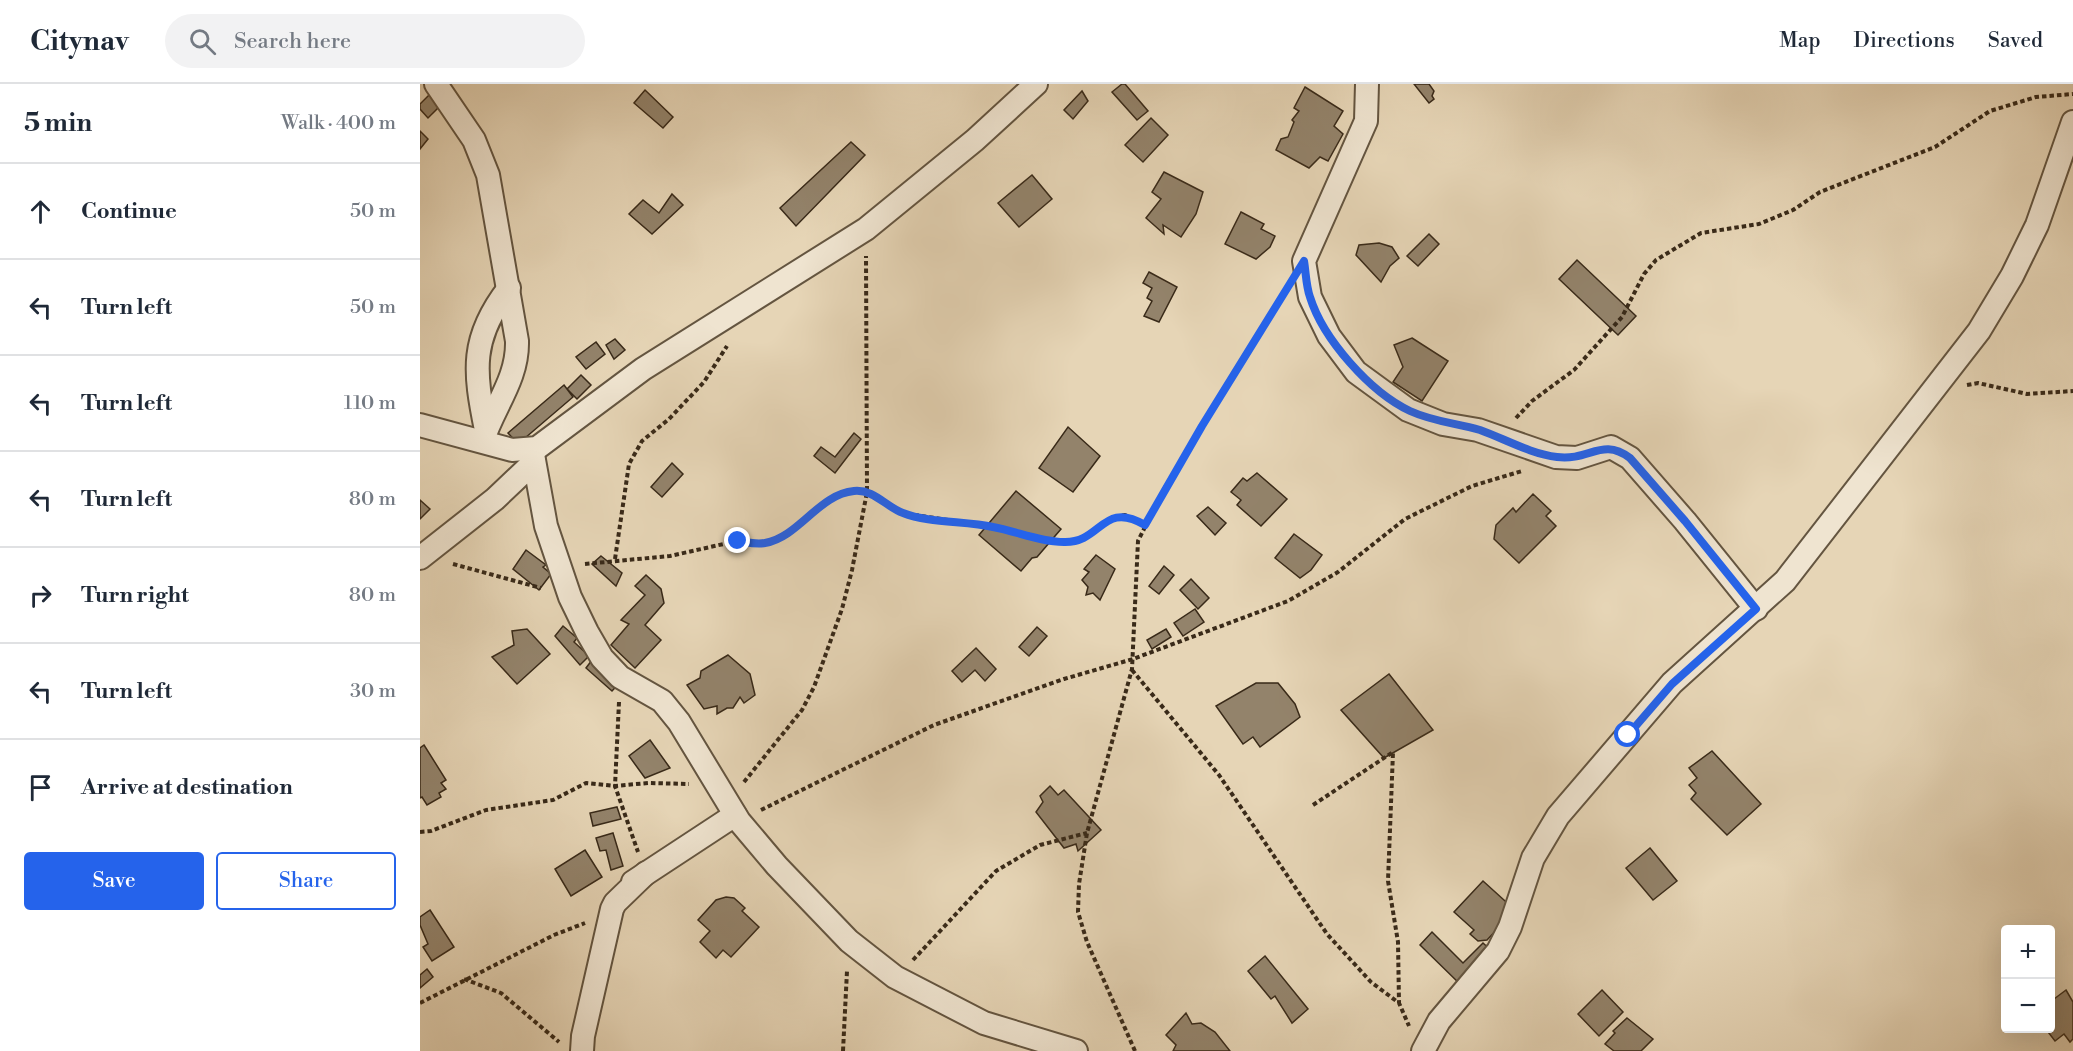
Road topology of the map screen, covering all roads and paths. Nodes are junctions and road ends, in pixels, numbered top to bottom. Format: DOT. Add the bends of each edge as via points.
graph roads {
  1 [pos="436,84"];
  2 [pos="1036,84"];
  3 [pos="1367,84"];
  4 [pos="2073,94"];
  5 [pos="2073,122"];
  6 [pos="866,229"];
  7 [pos="1304,261"];
  8 [pos="509,288"];
  9 [pos="731,341"];
  10 [pos="1936,388"];
  11 [pos="2073,391"];
  12 [pos="420,425"];
  13 [pos="485,435"];
  14 [pos="1498,437"];
  15 [pos="533,456"];
  16 [pos="1556,457"];
  17 [pos="867,492"];
  18 [pos="1145,525"];
  19 [pos="421,557"];
  20 [pos="615,559"];
  21 [pos="560,568"];
  22 [pos="570,597"];
  23 [pos="1756,609"];
  24 [pos="1133,659"];
  25 [pos="1132,669"];
  26 [pos="620,677"];
  27 [pos="615,786"];
  28 [pos="1313,805"];
  29 [pos="730,807"];
  30 [pos="420,832"];
  31 [pos="1087,833"];
  32 [pos="646,873"];
  33 [pos="612,909"];
  34 [pos="849,941"];
  35 [pos="895,977"];
  36 [pos="464,979"];
  37 [pos="420,1003"];
  38 [pos="1399,1003"];
  39 [pos="572,1048"];
  40 [pos="843,1051"];
  41 [pos="1076,1051"];
  42 [pos="1135,1051"];
  43 [pos="1423,1051"];
  1 -- 8 [label="street" via="474,140 488,175"];
  2 -- 6 [label="street" via="975,140"];
  3 -- 7 [label="street" via="1365,121"];
  4 -- 14 [label="path" via="2036,97 1990,111 1935,147 1820,192 1793,210 1759,224 1701,233 1656,260 1622,316 1589,354 1532,401"];
  5 -- 10 [label="street" via="2037,225 2012,276 1979,331"];
  6 -- 15 [label="street" via="643,369 537,448"];
  6 -- 17 [label="path"];
  7 -- 14 [label="street" via="1310,297 1329,336 1356,372 1408,410 1443,424"];
  7 -- 18 [label="path"];
  8 -- 13 [label="street" via="518,360"];
  8 -- 13 [label="street" via="493,309 478,344 476,365"];
  9 -- 20 [label="path" via="704,382 642,441 633,456"];
  10 -- 11 [label="path" via="1978,383 2027,394"];
  10 -- 23 [label="street" via="1785,581"];
  12 -- 13 [label="street"];
  13 -- 15 [label="street"];
  14 -- 16 [label="street"];
  15 -- 19 [label="street" via="495,499"];
  15 -- 21 [label="street" via="546,526"];
  16 -- 23 [label="street" via="1578,458 1611,447 1625,454"];
  16 -- 24 [label="path" via="1509,477 1472,486 1406,519 1338,572 1288,601"];
  17 -- 18 [label="path" via="902,513 1060,542 1084,538 1118,516 1125,515"];
  17 -- 20 [label="path" via="852,491 832,499 790,531 766,543 738,541 670,556"];
  17 -- 29 [label="path" via="842,609 814,687 802,710"];
  18 -- 24 [label="path" via="1138,541 1135,569"];
  19 -- 22 [label="path"];
  20 -- 21 [label="path"];
  21 -- 22 [label="street"];
  22 -- 26 [label="street" via="602,658"];
  23 -- 43 [label="street" via="1672,684 1558,816 1533,858 1498,951 1439,1021"];
  24 -- 25 [label="path"];
  24 -- 29 [label="path" via="934,725"];
  25 -- 31 [label="path"];
  25 -- 38 [label="path" via="1219,775 1327,934 1371,982"];
  26 -- 27 [label="path"];
  26 -- 29 [label="street" via="662,701"];
  27 -- 29 [label="path" via="678,782"];
  27 -- 30 [label="path" via="586,783 553,800 486,810"];
  27 -- 32 [label="path"];
  28 -- 38 [label="path" via="1393,752 1388,880 1398,942"];
  29 -- 32 [label="street"];
  29 -- 34 [label="street"];
  31 -- 35 [label="path" via="1040,845 996,871"];
  31 -- 42 [label="path" via="1078,912 1087,942"];
  32 -- 33 [label="street"];
  33 -- 36 [label="path"];
  33 -- 39 [label="street" via="583,1036"];
  34 -- 35 [label="street"];
  34 -- 40 [label="path"];
  35 -- 41 [label="street" via="984,1023"];
  36 -- 37 [label="path"];
  36 -- 39 [label="path" via="501,993"];
  38 -- 43 [label="path"];
}
